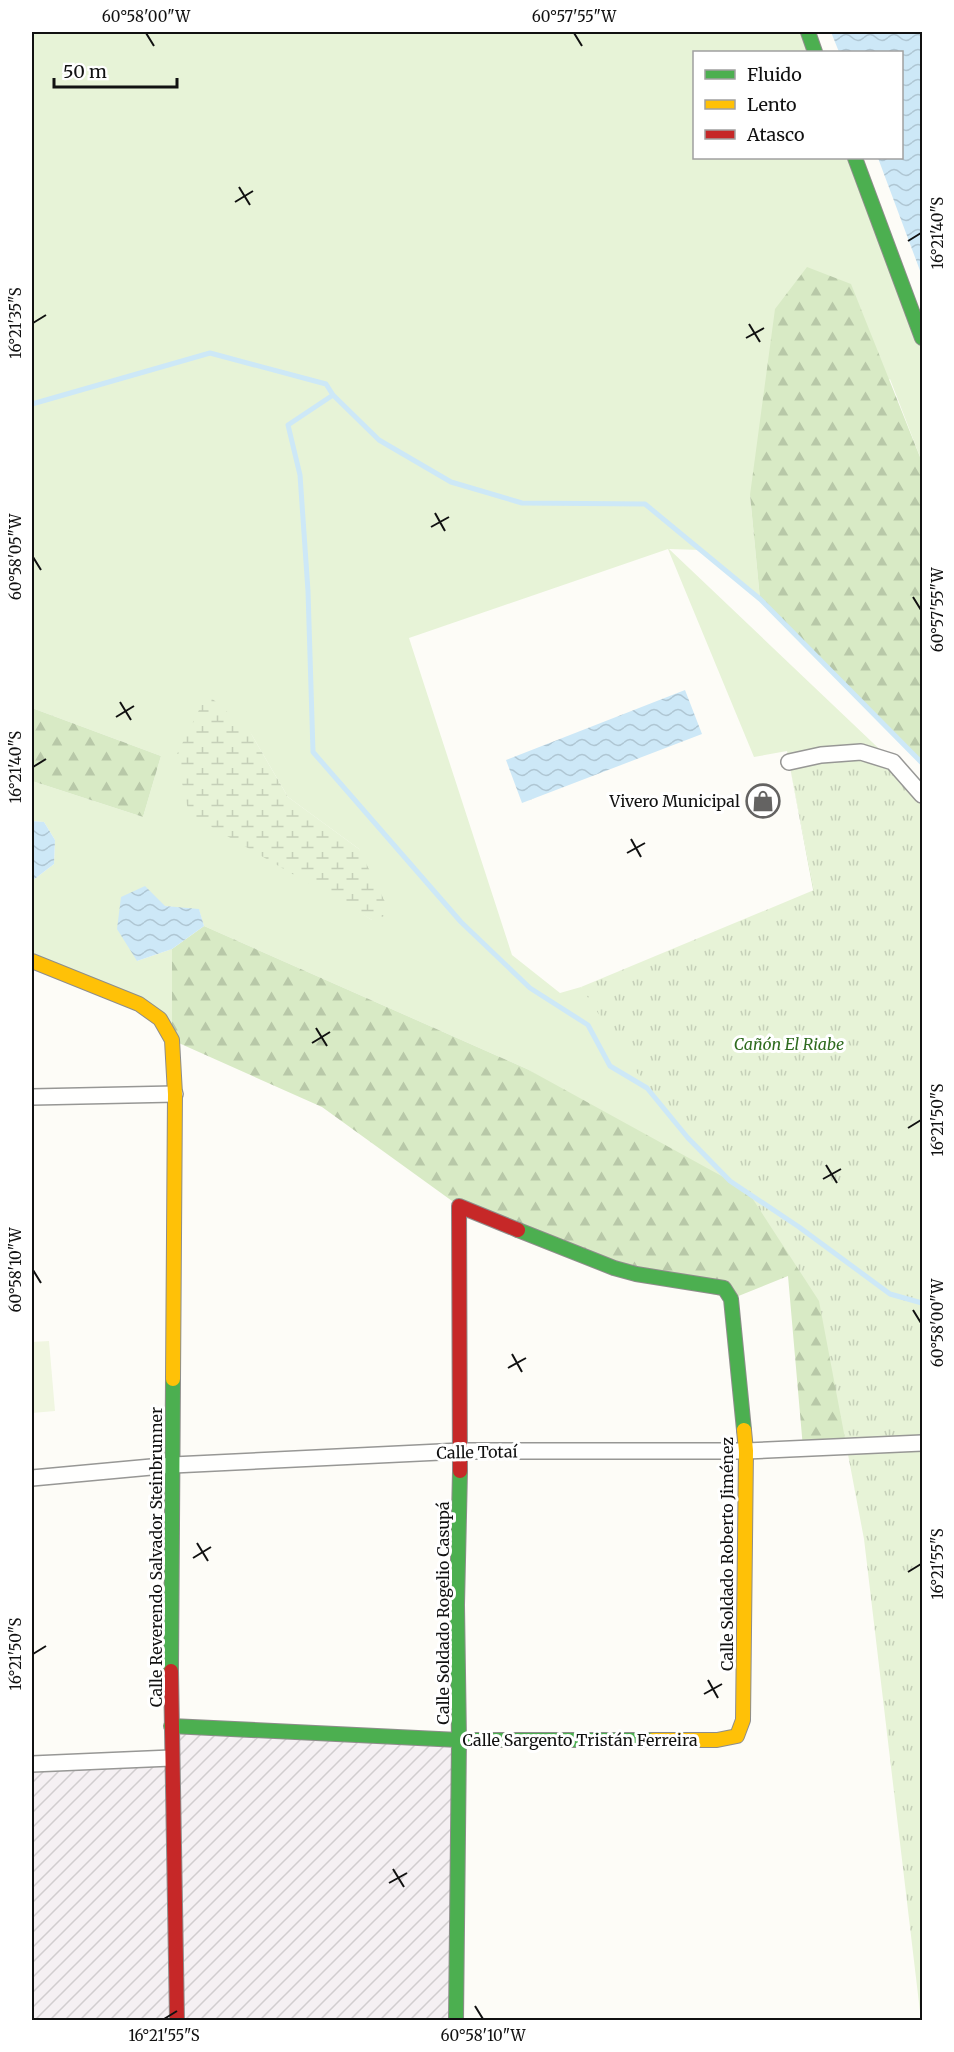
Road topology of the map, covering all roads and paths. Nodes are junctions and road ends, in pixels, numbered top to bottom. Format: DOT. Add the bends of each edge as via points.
graph roads {
  1 [pos="808,32"];
  2 [pos="815,51"];
  3 [pos="855,159"];
  4 [pos="922,338"];
  5 [pos="789,762"];
  6 [pos="922,795"];
  7 [pos="32,961"];
  8 [pos="175,1094"];
  9 [pos="32,1097"];
  10 [pos="731,1299"];
  11 [pos="922,1443"];
  12 [pos="461,1451"];
  13 [pos="746,1451"];
  14 [pos="173,1465"];
  15 [pos="32,1478"];
  16 [pos="171,1726"];
  17 [pos="737,1736"];
  18 [pos="459,1740"];
  19 [pos="171,1758"];
  20 [pos="32,1764"];
  21 [pos="177,2020"];
  22 [pos="456,2020"];
  1 -- 2 [label="street"];
  3 -- 4 [label="street"];
  5 -- 6 [label="street" via="861,752 893,762"];
  7 -- 8 [label="street, Calle Reverendo Salvador Steinbrunner" via="139,1004 160,1019 172,1040"];
  8 -- 9 [label="street"];
  8 -- 14 [label="street, Calle Reverendo Salvador Steinbrunner"];
  10 -- 12 [label="street, Calle Soldado Rogelio Casupá" via="724,1288 614,1268 459,1206"];
  10 -- 13 [label="street, Calle Soldado Roberto Jiménez"];
  11 -- 13 [label="street, Calle Totaí"];
  12 -- 13 [label="street, Calle Totaí"];
  12 -- 14 [label="street, Calle Totaí"];
  12 -- 18 [label="street, Calle Soldado Rogelio Casupá"];
  13 -- 17 [label="street, Calle Soldado Roberto Jiménez" via="744,1720"];
  14 -- 15 [label="street, Calle Totaí"];
  14 -- 16 [label="street, Calle Reverendo Salvador Steinbrunner"];
  16 -- 18 [label="street, Calle Sargento Tristán Ferreira"];
  16 -- 19 [label="street, Calle Reverendo Salvador Steinbrunner"];
  17 -- 18 [label="street, Calle Sargento Tristán Ferreira" via="717,1740"];
  18 -- 22 [label="street, Calle Soldado Rogelio Casupá"];
  19 -- 20 [label="street"];
  19 -- 21 [label="street, Calle Reverendo Salvador Steinbrunner"];
}
